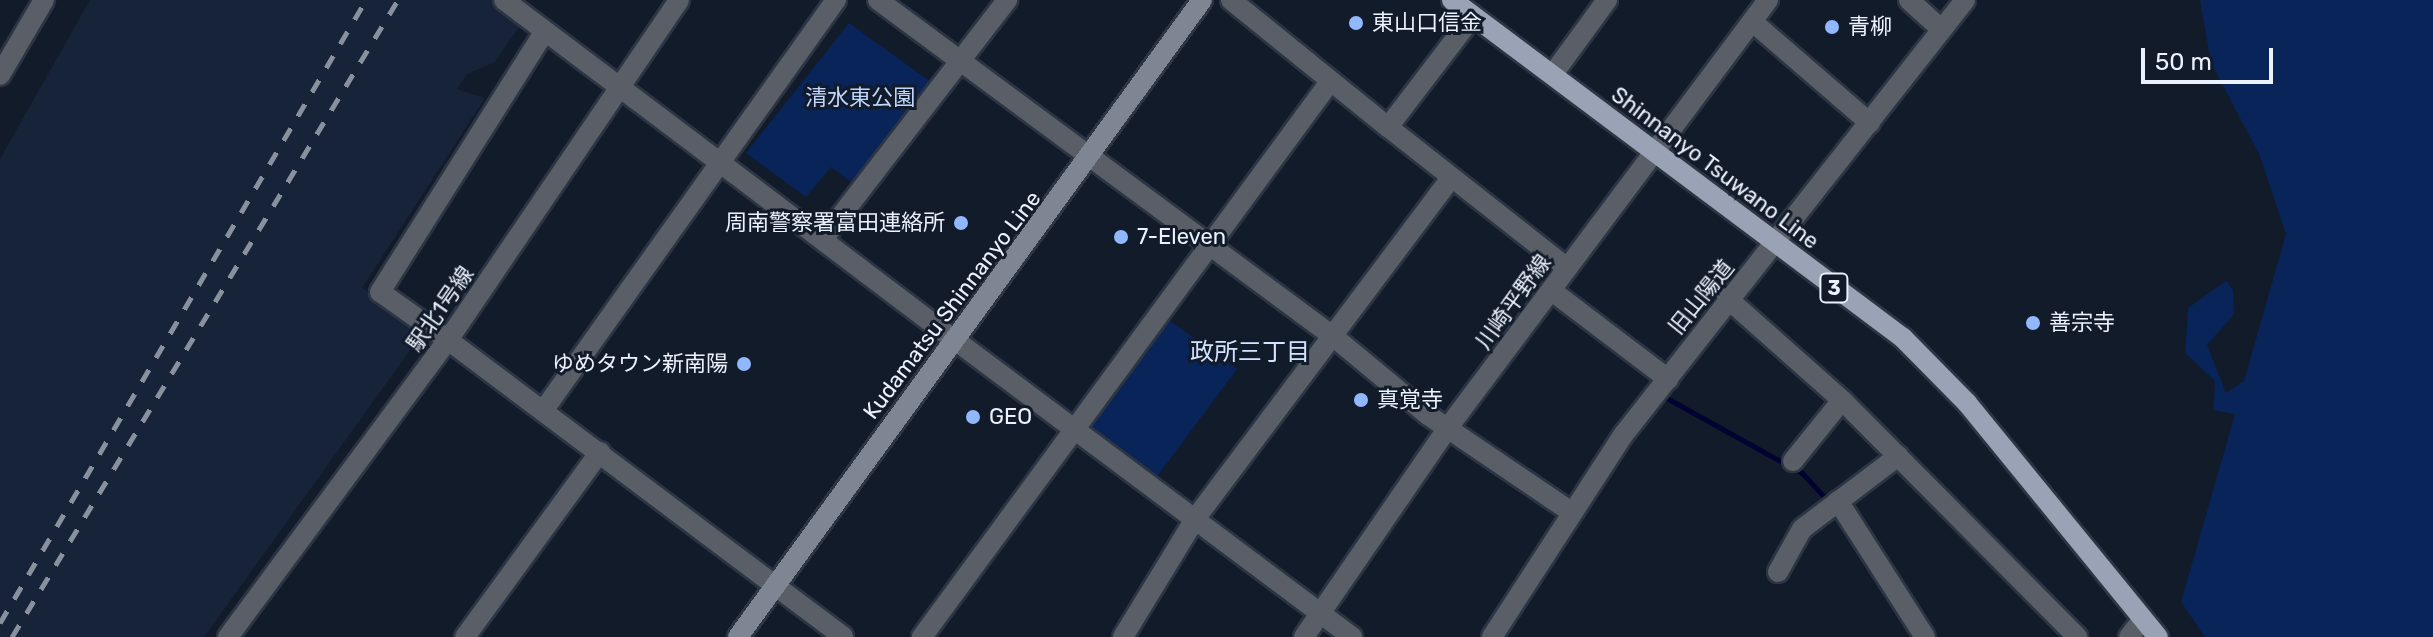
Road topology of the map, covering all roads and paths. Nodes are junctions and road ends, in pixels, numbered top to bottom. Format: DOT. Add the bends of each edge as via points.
graph roads {
  1 [pos="44,0"];
  2 [pos="504,0"];
  3 [pos="679,0"];
  4 [pos="836,0"];
  5 [pos="878,0"];
  6 [pos="1007,0"];
  7 [pos="1202,0"];
  8 [pos="1231,0"];
  9 [pos="1452,0"];
  10 [pos="1607,0"];
  11 [pos="1768,0"];
  12 [pos="1909,0"];
  13 [pos="1965,0"];
  14 [pos="1473,16"];
  15 [pos="1754,23"];
  16 [pos="1941,29"];
  17 [pos="543,34"];
  18 [pos="958,66"];
  19 [pos="1553,74"];
  20 [pos="0,75"];
  21 [pos="1329,83"];
  22 [pos="618,92"];
  23 [pos="1870,123"];
  24 [pos="1388,127"];
  25 [pos="1654,153"];
  26 [pos="1090,160"];
  27 [pos="722,164"];
  28 [pos="1451,178"];
  29 [pos="823,239"];
  30 [pos="1774,244"];
  31 [pos="1206,246"];
  32 [pos="1567,268"];
  33 [pos="1552,291"];
  34 [pos="1727,298"];
  35 [pos="1334,337"];
  36 [pos="448,340"];
  37 [pos="955,340"];
  38 [pos="1668,379"];
  39 [pos="1842,400"];
  40 [pos="543,411"];
  41 [pos="1071,429"];
  42 [pos="1447,429"];
  43 [pos="600,452"];
  44 [pos="1898,456"];
  45 [pos="1793,461"];
  46 [pos="1838,501"];
  47 [pos="1570,511"];
  48 [pos="1195,519"];
  49 [pos="1778,572"];
  50 [pos="774,589"];
  51 [pos="1319,613"];
  52 [pos="2134,630"];
  53 [pos="228,637"];
  54 [pos="465,637"];
  55 [pos="738,637"];
  56 [pos="843,637"];
  57 [pos="922,637"];
  58 [pos="1123,637"];
  59 [pos="1304,637"];
  60 [pos="1352,637"];
  61 [pos="1492,637"];
  62 [pos="1925,637"];
  63 [pos="2077,637"];
  64 [pos="2158,637"];
  1 -- 20 [label="street"];
  2 -- 17 [label="street"];
  3 -- 22 [label="street, 駅北1号線"];
  4 -- 27 [label="street"];
  5 -- 18 [label="street"];
  6 -- 18 [label="street"];
  7 -- 26 [label="main road, Kudamatsu Shinnanyo Line"];
  8 -- 21 [label="street"];
  9 -- 14 [label="main road, Shinnanyo Tsuwano Line / 3"];
  10 -- 19 [label="street"];
  11 -- 15 [label="street, 川崎平野線"];
  12 -- 16 [label="street"];
  13 -- 16 [label="street, 旧山陽道"];
  14 -- 19 [label="main road, Shinnanyo Tsuwano Line / 3"];
  14 -- 24 [label="street"];
  15 -- 23 [label="street"];
  15 -- 25 [label="street, 川崎平野線"];
  16 -- 23 [label="street, 旧山陽道"];
  17 -- 22 [label="street"];
  17 -- 36 [label="street" via="380,292"];
  18 -- 26 [label="street"];
  18 -- 29 [label="street"];
  19 -- 25 [label="main road, Shinnanyo Tsuwano Line / 3"];
  21 -- 24 [label="street"];
  21 -- 31 [label="street"];
  22 -- 27 [label="street"];
  22 -- 36 [label="street, 駅北1号線"];
  23 -- 30 [label="street, 旧山陽道"];
  24 -- 28 [label="street"];
  25 -- 30 [label="main road, Shinnanyo Tsuwano Line / 3"];
  25 -- 32 [label="street, 川崎平野線"];
  26 -- 31 [label="street"];
  26 -- 37 [label="main road, Kudamatsu Shinnanyo Line"];
  27 -- 29 [label="street"];
  27 -- 40 [label="street"];
  28 -- 32 [label="street"];
  28 -- 35 [label="street"];
  29 -- 37 [label="street"];
  30 -- 34 [label="street, 旧山陽道"];
  30 -- 52 [label="main road, Shinnanyo Tsuwano Line / 3" via="1936,368"];
  31 -- 35 [label="street"];
  31 -- 41 [label="street"];
  32 -- 33 [label="street, 川崎平野線"];
  33 -- 38 [label="street"];
  33 -- 42 [label="street, 川崎平野線"];
  34 -- 38 [label="street, 旧山陽道"];
  34 -- 39 [label="street"];
  35 -- 42 [label="street"];
  35 -- 48 [label="street"];
  36 -- 40 [label="street"];
  36 -- 53 [label="street, 駅北1号線"];
  37 -- 41 [label="street"];
  37 -- 50 [label="main road, Kudamatsu Shinnanyo Line"];
  38 -- 47 [label="street, 旧山陽道"];
  39 -- 44 [label="street"];
  39 -- 45 [label="street"];
  40 -- 43 [label="street"];
  41 -- 48 [label="street"];
  41 -- 57 [label="street"];
  42 -- 47 [label="street"];
  42 -- 51 [label="street, 川崎平野線"];
  43 -- 50 [label="street"];
  43 -- 54 [label="street"];
  44 -- 46 [label="street"];
  44 -- 63 [label="street"];
  46 -- 49 [label="street" via="1802,529"];
  46 -- 62 [label="street"];
  47 -- 61 [label="street, 旧山陽道"];
  48 -- 51 [label="street"];
  48 -- 58 [label="street"];
  50 -- 55 [label="main road, Kudamatsu Shinnanyo Line"];
  50 -- 56 [label="street"];
  51 -- 59 [label="street, 川崎平野線"];
  51 -- 60 [label="street"];
  52 -- 64 [label="main road, Shinnanyo Tsuwano Line / 3"];
}
